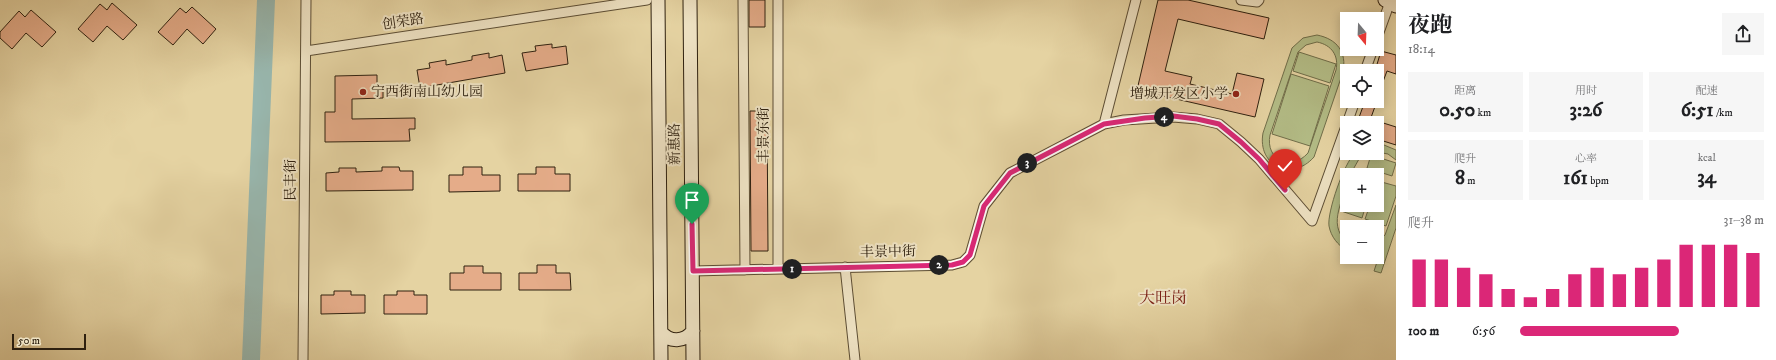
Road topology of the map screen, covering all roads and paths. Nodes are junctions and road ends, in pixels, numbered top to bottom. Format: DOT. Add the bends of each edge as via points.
graph roads {
  1 [pos="306,0"];
  2 [pos="647,0"];
  3 [pos="658,0"];
  4 [pos="690,0"];
  5 [pos="743,0"];
  6 [pos="778,0"];
  7 [pos="1136,0"];
  8 [pos="1241,0"];
  9 [pos="1259,0"];
  10 [pos="1390,3"];
  11 [pos="1384,19"];
  12 [pos="306,51"];
  13 [pos="1352,108"];
  14 [pos="1104,124"];
  15 [pos="845,267"];
  16 [pos="778,269"];
  17 [pos="745,270"];
  18 [pos="693,271"];
  19 [pos="693,331"];
  20 [pos="661,332"];
  21 [pos="303,360"];
  22 [pos="661,360"];
  23 [pos="694,360"];
  24 [pos="855,360"];
  1 -- 12 [label="street, 民丰街"];
  2 -- 12 [label="street, 创荣路"];
  3 -- 20 [label="main road, 新惠路"];
  4 -- 18 [label="main road, 新惠路"];
  5 -- 17 [label="street"];
  6 -- 16 [label="street, 丰景东街"];
  7 -- 14 [label="street"];
  8 -- 9 [label="street"];
  10 -- 11 [label="street"];
  12 -- 21 [label="street, 民丰街"];
  13 -- 14 [label="street, 丰景中街" via="1312,221 1259,159 1219,124 1173,116"];
  14 -- 15 [label="street, 丰景中街" via="1010,173 984,206 970,255 963,262 952,265"];
  15 -- 16 [label="street, 丰景中街"];
  15 -- 24 [label="street"];
  16 -- 17 [label="street, 丰景中街"];
  17 -- 18 [label="street, 丰景中街"];
  18 -- 19 [label="main road, 新惠路"];
  19 -- 20 [label="main road" via="686,338 676,340"];
  19 -- 23 [label="main road, 新惠路"];
  20 -- 22 [label="main road, 新惠路"];
}
